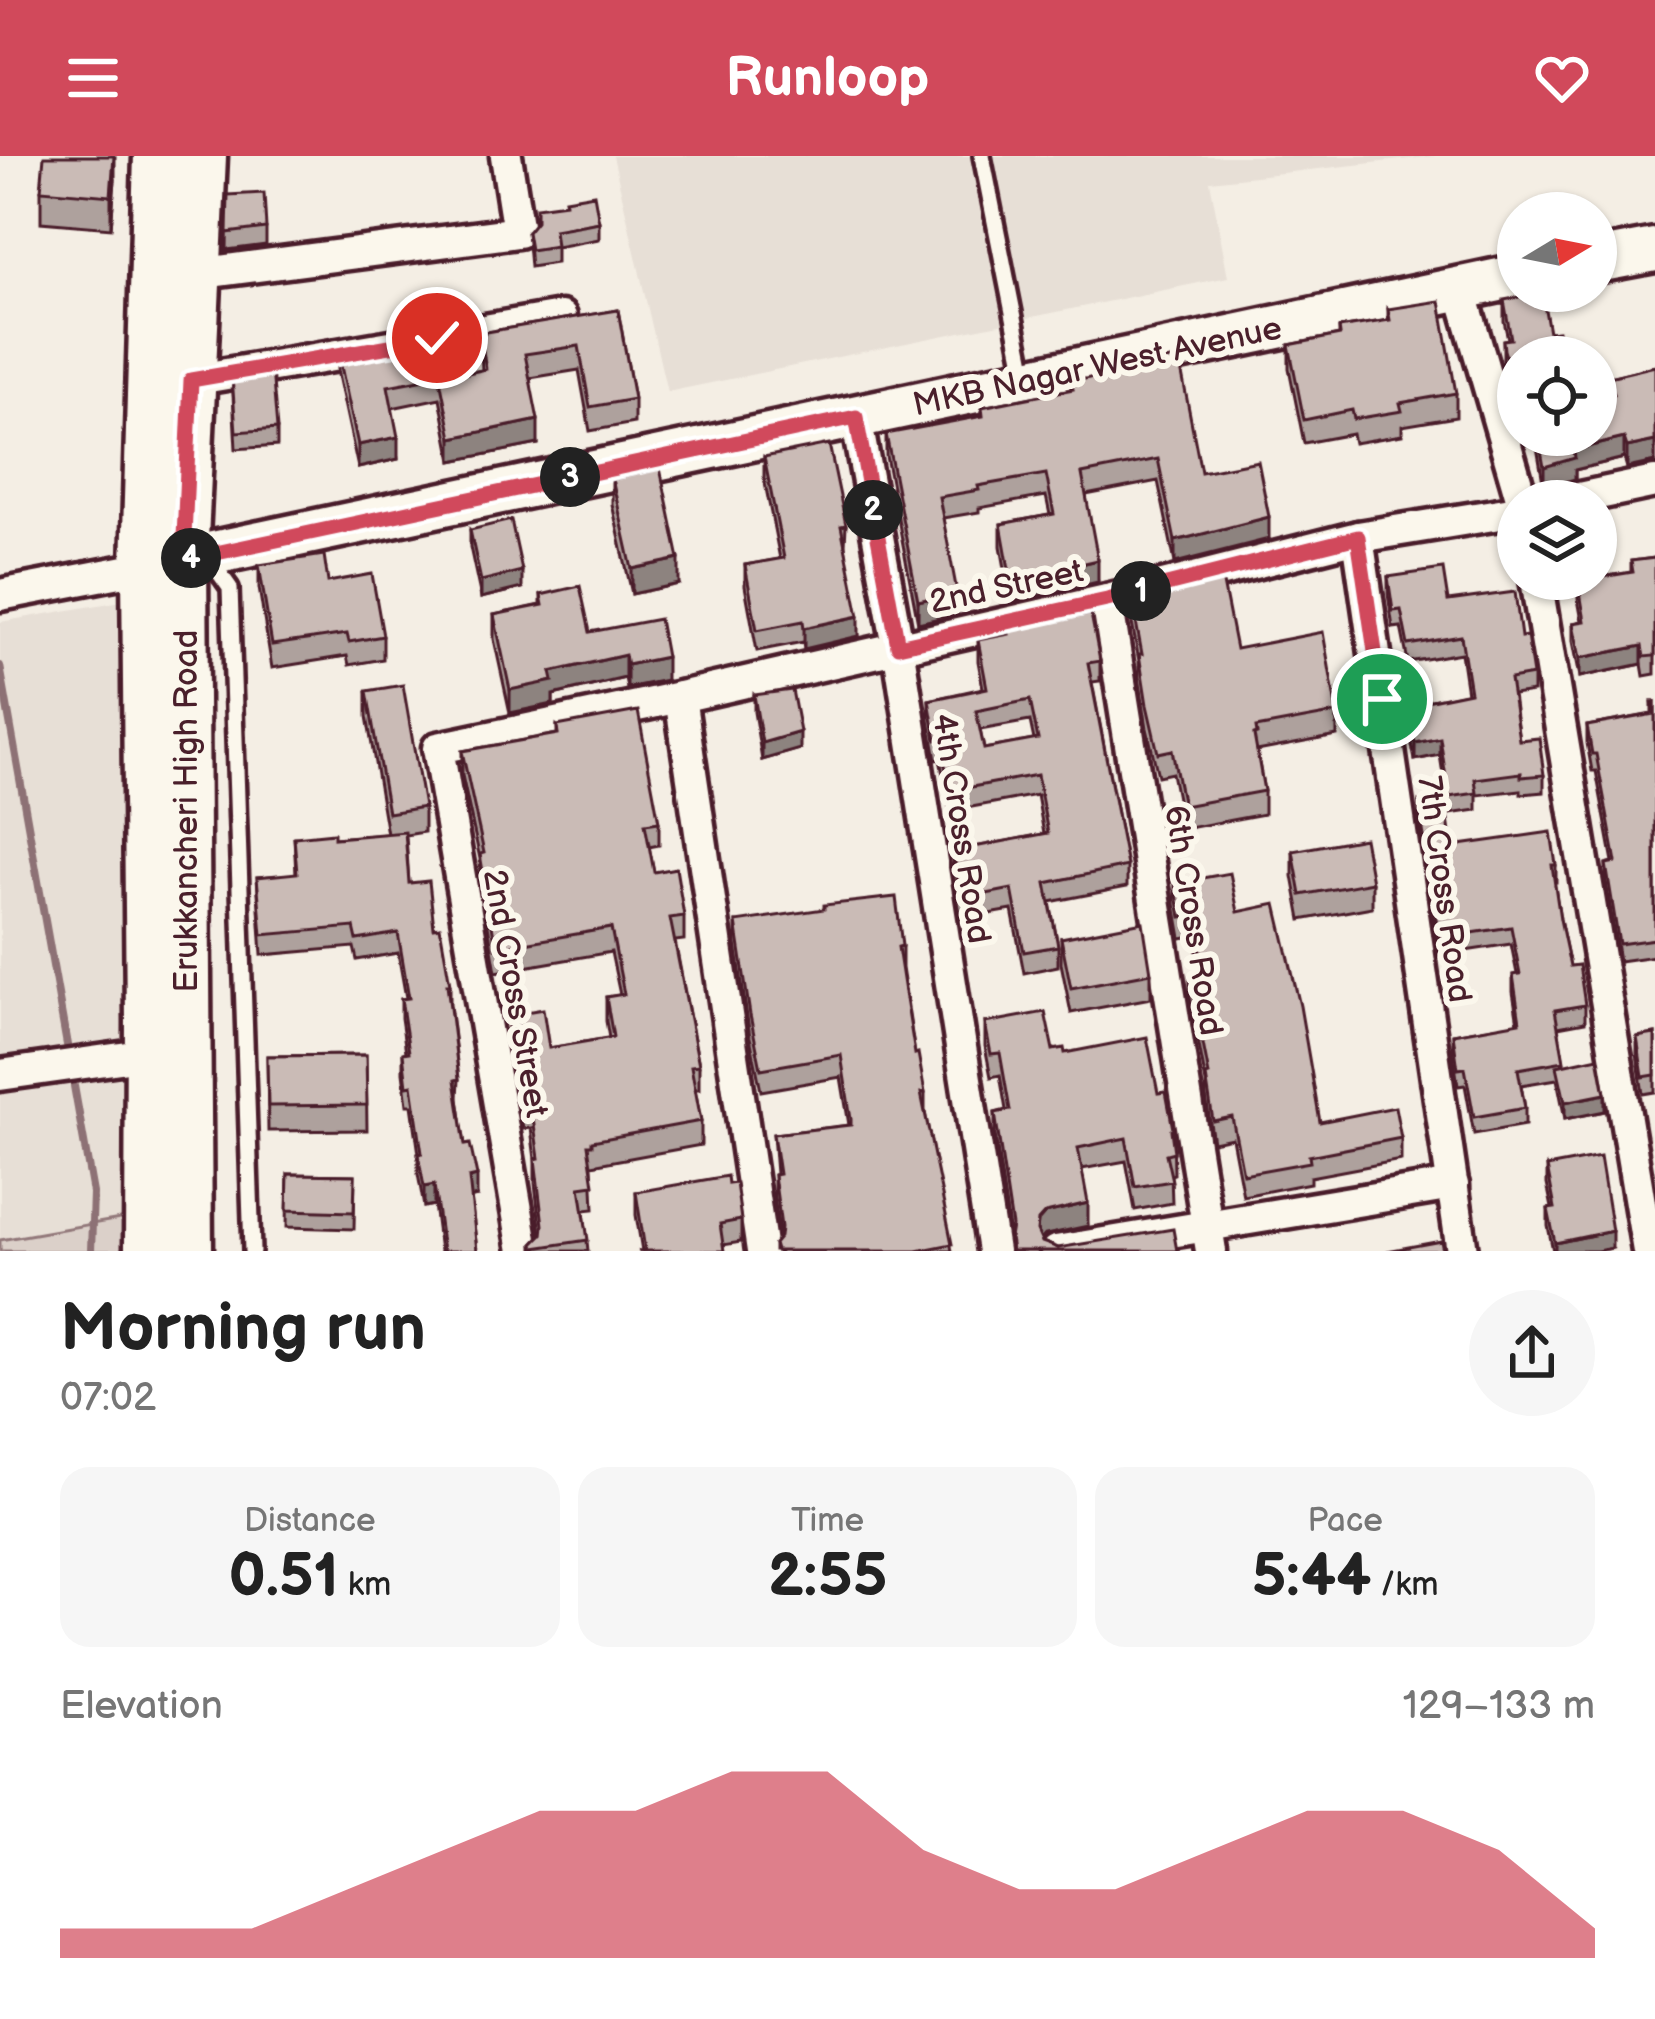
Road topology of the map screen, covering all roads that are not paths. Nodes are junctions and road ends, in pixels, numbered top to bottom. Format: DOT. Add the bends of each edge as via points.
graph roads {
  1 [pos="158,156"];
  2 [pos="202,156"];
  3 [pos="506,156"];
  4 [pos="982,156"];
  5 [pos="1655,250"];
  6 [pos="1617,257"];
  7 [pos="196,274"];
  8 [pos="1497,280"];
  9 [pos="1460,287"];
  10 [pos="561,316"];
  11 [pos="191,380"];
  12 [pos="1027,381"];
  13 [pos="856,417"];
  14 [pos="1516,480"];
  15 [pos="1655,482"];
  16 [pos="1617,490"];
  17 [pos="1497,514"];
  18 [pos="1358,537"];
  19 [pos="178,561"];
  20 [pos="0,595"];
  21 [pos="1107,600"];
  22 [pos="1540,600"];
  23 [pos="898,646"];
  24 [pos="680,697"];
  25 [pos="438,748"];
  26 [pos="168,1050"];
  27 [pos="0,1075"];
  28 [pos="1453,1185"];
  29 [pos="1209,1238"];
  30 [pos="149,1251"];
  31 [pos="188,1251"];
  32 [pos="252,1251"];
  33 [pos="524,1251"];
  34 [pos="762,1251"];
  35 [pos="992,1251"];
  36 [pos="1055,1251"];
  37 [pos="1462,1251"];
  38 [pos="1648,1251"];
  1 -- 19 [label="main road"];
  2 -- 7 [label="main road, Erukkancheri High Road"];
  3 -- 7 [label="street" via="518,232"];
  4 -- 12 [label="lane"];
  5 -- 6 [label="main road"];
  7 -- 11 [label="main road, Erukkancheri High Road"];
  8 -- 9 [label="main road, MKB Nagar West Avenue"];
  9 -- 12 [label="main road, MKB Nagar West Avenue"];
  9 -- 14 [label="street"];
  10 -- 11 [label="street"];
  11 -- 19 [label="main road, Erukkancheri High Road"];
  12 -- 13 [label="main road, MKB Nagar West Avenue"];
  13 -- 19 [label="main road, MKB Nagar West Avenue"];
  13 -- 23 [label="street, 4th Cross Road"];
  15 -- 16 [label="street"];
  17 -- 18 [label="street, 2nd Street"];
  18 -- 21 [label="street, 2nd Street"];
  18 -- 28 [label="street, 7th Cross Road"];
  19 -- 20 [label="street"];
  19 -- 26 [label="main road, Erukkancheri High Road"];
  19 -- 32 [label="lane" via="230,588"];
  21 -- 23 [label="street, 2nd Street"];
  21 -- 29 [label="street, 6th Cross Road"];
  22 -- 38 [label="street"];
  23 -- 24 [label="street, 2nd Street"];
  23 -- 35 [label="street, 4th Cross Road"];
  24 -- 25 [label="street, 2nd Street"];
  24 -- 34 [label="street"];
  25 -- 33 [label="street, 2nd Cross Street"];
  26 -- 27 [label="street"];
  26 -- 30 [label="main road"];
  26 -- 31 [label="main road, Erukkancheri High Road"];
  28 -- 29 [label="street"];
  28 -- 37 [label="street, 7th Cross Road"];
  29 -- 36 [label="street"];
}
